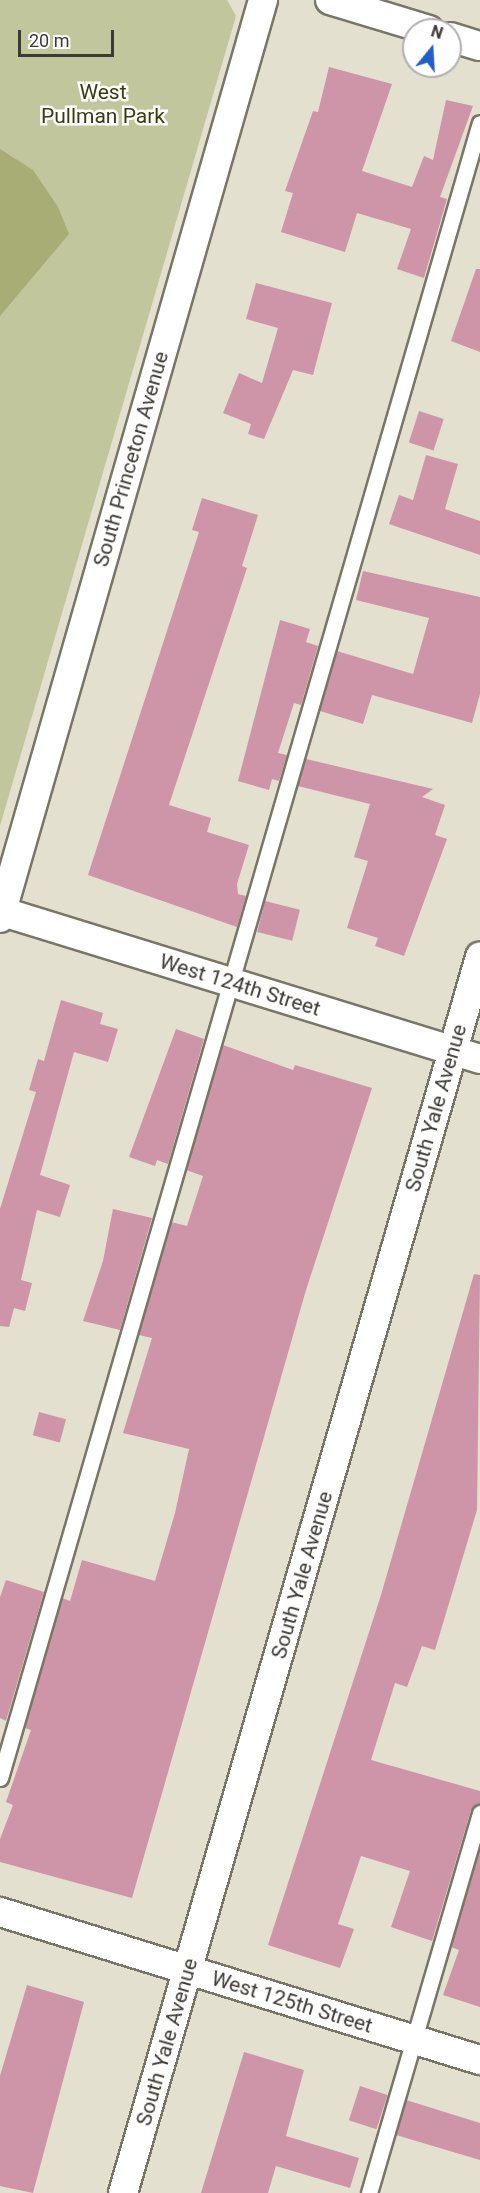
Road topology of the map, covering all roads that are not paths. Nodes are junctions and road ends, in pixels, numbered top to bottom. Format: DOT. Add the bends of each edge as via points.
graph roads {
  1 [pos="263,0"];
  2 [pos="330,0"];
  3 [pos="402,22"];
  4 [pos="462,41"];
  5 [pos="480,46"];
  6 [pos="480,123"];
  7 [pos="1,914"];
  8 [pos="480,957"];
  9 [pos="230,982"];
  10 [pos="452,1051"];
  11 [pos="480,1059"];
  12 [pos="0,1778"];
  13 [pos="480,1813"];
  14 [pos="0,1912"];
  15 [pos="189,1970"];
  16 [pos="414,2040"];
  17 [pos="480,2060"];
  18 [pos="123,2193"];
  19 [pos="369,2193"];
  1 -- 7 [label="street, South Princeton Avenue"];
  2 -- 3 [label="street"];
  4 -- 5 [label="street"];
  6 -- 9 [label="lane"];
  7 -- 9 [label="street, West 124th Street"];
  8 -- 10 [label="street, South Yale Avenue"];
  9 -- 10 [label="street, West 124th Street"];
  9 -- 12 [label="lane"];
  10 -- 11 [label="street, West 124th Street"];
  10 -- 15 [label="street, South Yale Avenue"];
  13 -- 16 [label="lane"];
  14 -- 15 [label="street, West 125th Street"];
  15 -- 16 [label="street, West 125th Street"];
  15 -- 18 [label="street, South Yale Avenue"];
  16 -- 17 [label="street, West 125th Street"];
  16 -- 19 [label="lane"];
}
